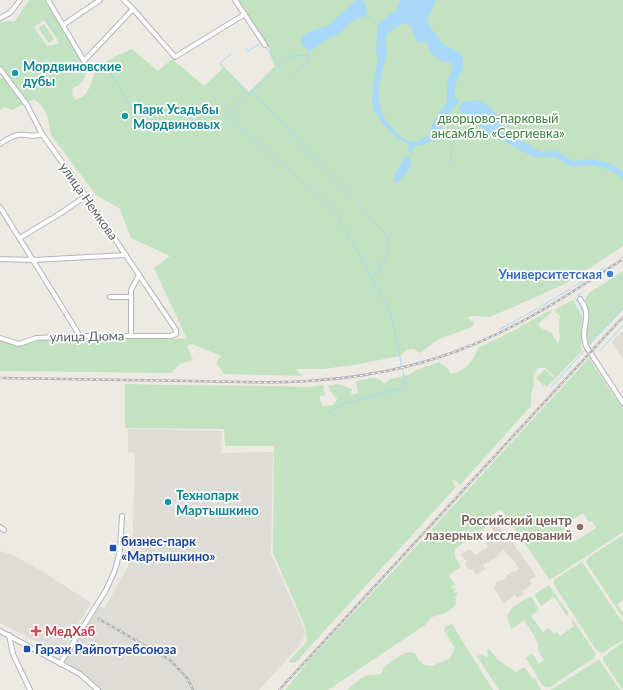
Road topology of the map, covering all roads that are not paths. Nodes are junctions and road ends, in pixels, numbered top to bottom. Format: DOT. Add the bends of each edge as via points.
graph roads {
  1 [pos="20,0"];
  2 [pos="48,0"];
  3 [pos="100,0"];
  4 [pos="124,0"];
  5 [pos="236,0"];
  6 [pos="133,9"];
  7 [pos="245,14"];
  8 [pos="2,16"];
  9 [pos="63,24"];
  10 [pos="265,45"];
  11 [pos="0,69"];
  12 [pos="42,134"];
  13 [pos="0,144"];
  14 [pos="86,196"];
  15 [pos="0,207"];
  16 [pos="20,238"];
  17 [pos="126,255"];
  18 [pos="0,259"];
  19 [pos="33,260"];
  20 [pos="139,275"];
  21 [pos="131,297"];
  22 [pos="110,298"];
  23 [pos="580,299"];
  24 [pos="176,334"];
  25 [pos="131,335"];
  26 [pos="80,336"];
  27 [pos="0,338"];
  28 [pos="623,403"];
  29 [pos="122,516"];
  30 [pos="0,631"];
  31 [pos="9,635"];
  32 [pos="60,664"];
  33 [pos="30,690"];
  34 [pos="98,690"];
  1 -- 8 [label="street" via="10,13"];
  2 -- 9 [label="street"];
  3 -- 9 [label="street"];
  4 -- 6 [label="street"];
  5 -- 7 [label="street"];
  6 -- 7 [label="street" via="174,57"];
  6 -- 9 [label="street" via="84,61"];
  7 -- 10 [label="street"];
  11 -- 12 [label="street, улица Немкова" via="27,106"];
  12 -- 13 [label="street" via="19,135 7,138"];
  12 -- 14 [label="street, улица Немкова"];
  14 -- 16 [label="street"];
  14 -- 17 [label="street, улица Немкова"];
  15 -- 16 [label="street"];
  16 -- 19 [label="street"];
  17 -- 19 [label="street"];
  17 -- 20 [label="street, улица Немкова"];
  18 -- 19 [label="street"];
  19 -- 26 [label="street"];
  20 -- 21 [label="street" via="131,290"];
  20 -- 24 [label="street, улица Немкова" via="175,327"];
  21 -- 22 [label="street"];
  21 -- 25 [label="street"];
  23 -- 28 [label="street" via="587,311 584,332 586,346"];
  24 -- 25 [label="street, улица Дюма"];
  25 -- 26 [label="street, улица Дюма"];
  26 -- 27 [label="street, улица Дюма" via="36,338 19,344"];
  29 -- 32 [label="street" via="120,550 115,570 106,590"];
  30 -- 31 [label="street"];
  31 -- 32 [label="street"];
  31 -- 33 [label="street" via="13,654"];
  32 -- 34 [label="street" via="80,674"];
}
